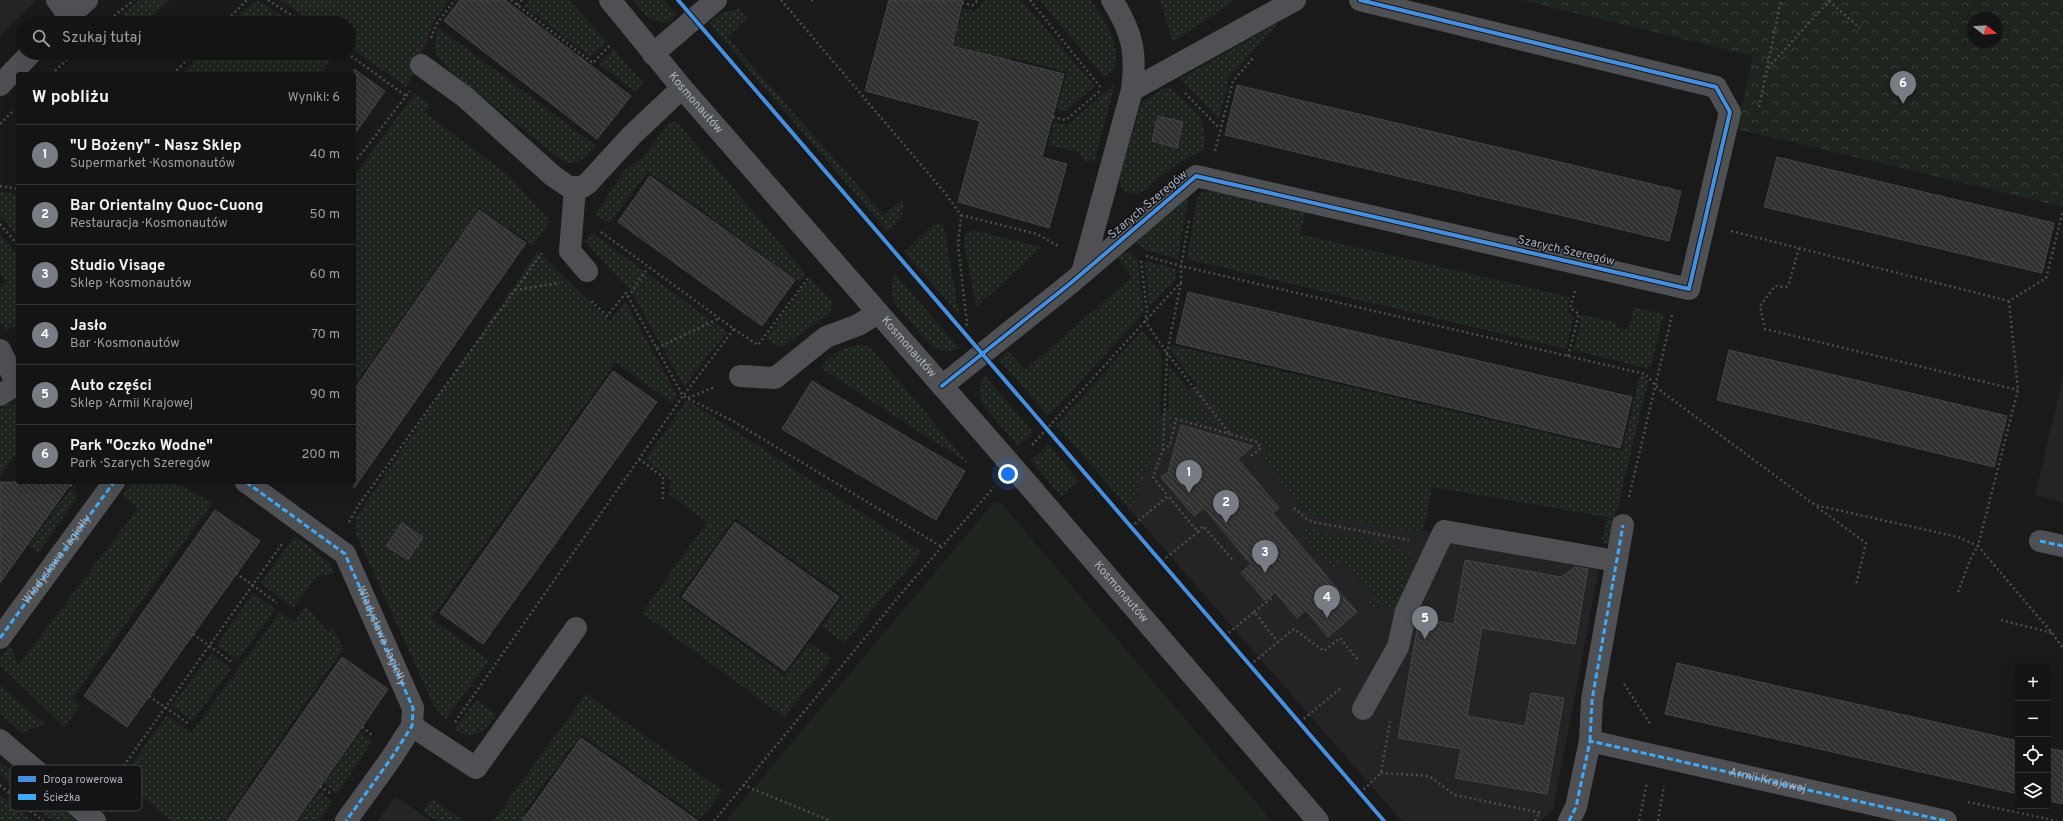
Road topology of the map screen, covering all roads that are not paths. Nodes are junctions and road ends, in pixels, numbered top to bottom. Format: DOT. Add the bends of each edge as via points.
graph roads {
  1 [pos="87,0"];
  2 [pos="610,0"];
  3 [pos="716,0"];
  4 [pos="1112,0"];
  5 [pos="1295,0"];
  6 [pos="1360,0"];
  7 [pos="62,13"];
  8 [pos="653,54"];
  9 [pos="24,60"];
  10 [pos="421,65"];
  11 [pos="1134,80"];
  12 [pos="0,84"];
  13 [pos="682,88"];
  14 [pos="576,188"];
  15 [pos="587,271"];
  16 [pos="1082,273"];
  17 [pos="878,313"];
  18 [pos="0,350"];
  19 [pos="740,376"];
  20 [pos="16,382"];
  21 [pos="16,385"];
  22 [pos="942,386"];
  23 [pos="0,394"];
  24 [pos="113,484"];
  25 [pos="249,484"];
  26 [pos="1623,525"];
  27 [pos="2040,540"];
  28 [pos="2063,546"];
  29 [pos="1616,561"];
  30 [pos="576,628"];
  31 [pos="0,638"];
  32 [pos="1363,709"];
  33 [pos="412,726"];
  34 [pos="0,740"];
  35 [pos="1590,741"];
  36 [pos="29,765"];
  37 [pos="83,811"];
  38 [pos="95,821"];
  39 [pos="346,821"];
  40 [pos="1318,821"];
  41 [pos="1569,821"];
  42 [pos="1946,821"];
  1 -- 7 [label="street"];
  2 -- 8 [label="street, Kosmonautów"];
  3 -- 8 [label="street"];
  4 -- 11 [label="street, Szarych Szeregów" via="1132,38"];
  5 -- 11 [label="street" via="1164,72"];
  6 -- 16 [label="street, Szarych Szeregów" via="1716,87 1730,112 1690,290 1196,176"];
  8 -- 13 [label="street, Kosmonautów"];
  9 -- 12 [label="street"];
  10 -- 14 [label="street" via="470,101 553,176 569,187"];
  11 -- 16 [label="street, Szarych Szeregów"];
  13 -- 14 [label="street" via="632,135 588,183"];
  13 -- 17 [label="street, Kosmonautów"];
  14 -- 15 [label="street" via="570,251"];
  16 -- 22 [label="street, Szarych Szeregów"];
  17 -- 19 [label="street" via="858,325 826,337 775,378"];
  17 -- 22 [label="street, Kosmonautów"];
  18 -- 20 [label="street"];
  21 -- 23 [label="street"];
  22 -- 40 [label="street, Kosmonautów"];
  24 -- 31 [label="street, Władysława Jagiełły"];
  25 -- 33 [label="street, Władysława Jagiełły" via="345,554 408,695 413,708"];
  26 -- 29 [label="street"];
  27 -- 28 [label="street"];
  29 -- 32 [label="street" via="1444,530 1406,611 1398,647"];
  29 -- 35 [label="street" via="1592,700"];
  30 -- 33 [label="street" via="476,768"];
  33 -- 39 [label="street"];
  34 -- 36 [label="street"];
  35 -- 41 [label="street" via="1576,807"];
  35 -- 42 [label="street, Armii Krajowej"];
  37 -- 38 [label="street"];
}
